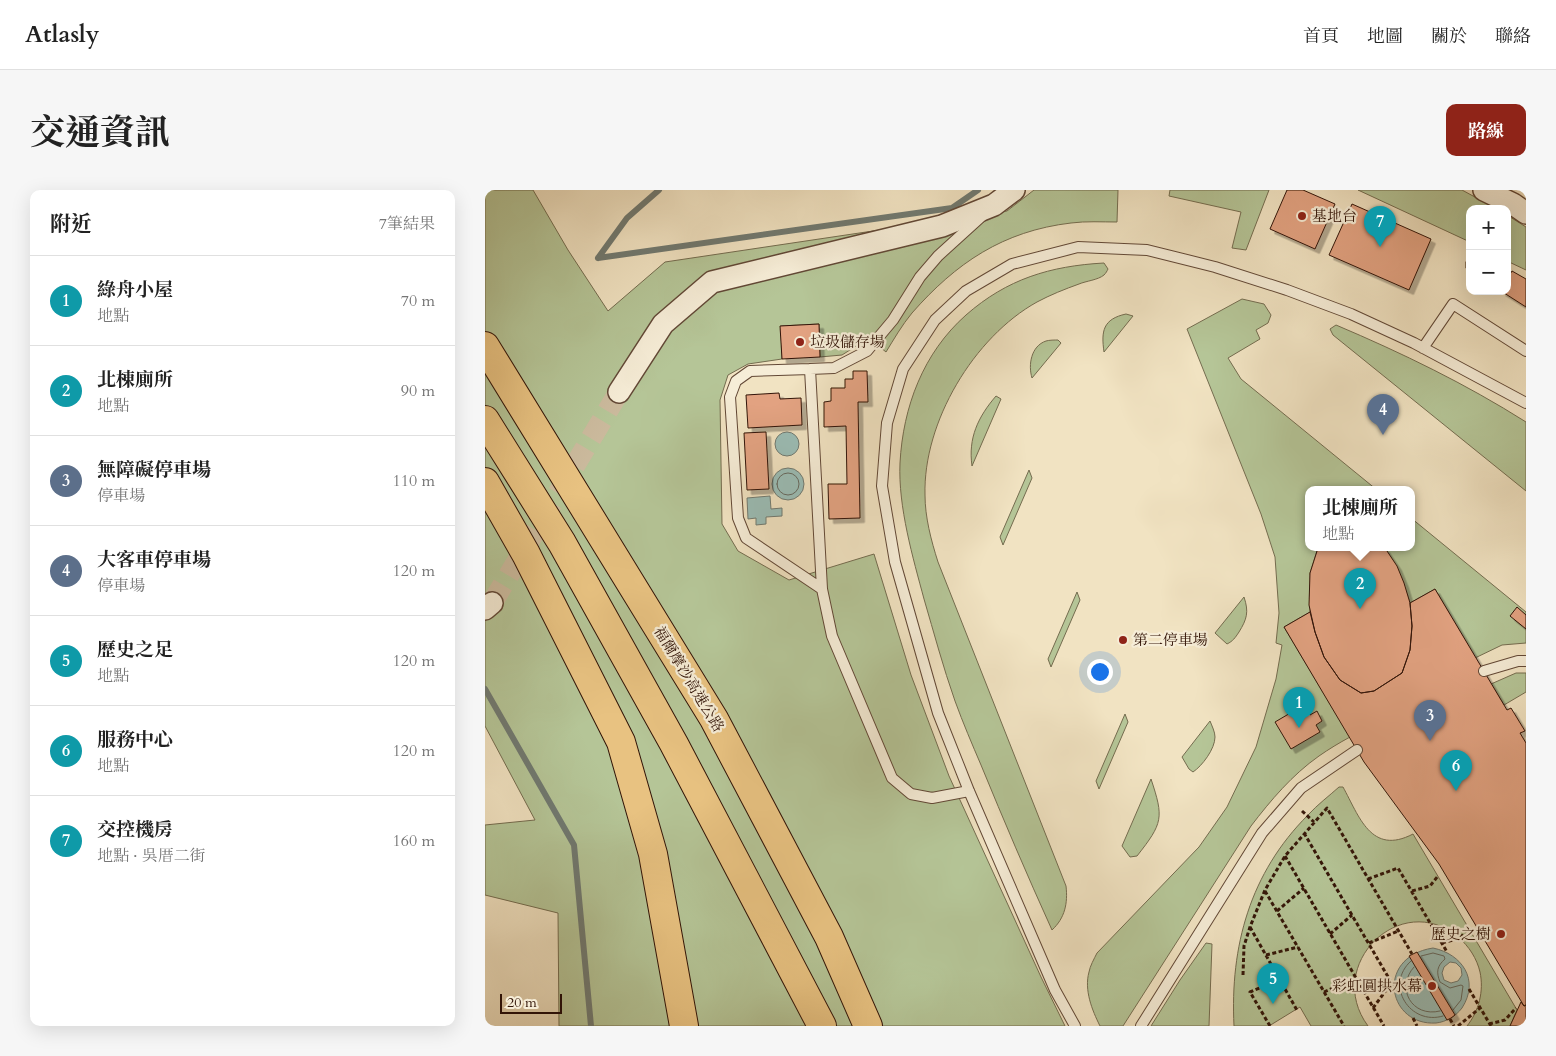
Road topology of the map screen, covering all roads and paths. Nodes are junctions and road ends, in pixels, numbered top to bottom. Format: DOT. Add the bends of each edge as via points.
graph roads {
  1 [pos="1014,190"];
  2 [pos="1484,190"];
  3 [pos="994,205"];
  4 [pos="1526,213"];
  5 [pos="485,346"];
  6 [pos="1423,348"];
  7 [pos="1526,351"];
  8 [pos="810,368"];
  9 [pos="619,392"];
  10 [pos="1526,403"];
  11 [pos="485,420"];
  12 [pos="485,482"];
  13 [pos="822,589"];
  14 [pos="1526,662"];
  15 [pos="1484,671"];
  16 [pos="1357,750"];
  17 [pos="969,791"];
  18 [pos="1300,810"];
  19 [pos="1314,822"];
  20 [pos="1304,833"];
  21 [pos="1285,856"];
  22 [pos="1437,876"];
  23 [pos="1368,879"];
  24 [pos="1304,888"];
  25 [pos="1265,890"];
  26 [pos="1412,891"];
  27 [pos="1277,911"];
  28 [pos="1352,915"];
  29 [pos="1249,927"];
  30 [pos="1469,928"];
  31 [pos="1398,931"];
  32 [pos="1330,934"];
  33 [pos="1369,943"];
  34 [pos="1442,943"];
  35 [pos="1298,947"];
  36 [pos="1447,952"];
  37 [pos="1412,954"];
  38 [pos="1266,955"];
  39 [pos="1243,975"];
  40 [pos="1356,978"];
  41 [pos="1280,980"];
  42 [pos="1392,982"];
  43 [pos="1394,987"];
  44 [pos="1469,989"];
  45 [pos="1324,992"];
  46 [pos="1373,1008"];
  47 [pos="1480,1008"];
  48 [pos="1516,1008"];
  49 [pos="1299,1012"];
  50 [pos="1413,1018"];
  51 [pos="1449,1019"];
  52 [pos="1416,1025"];
  53 [pos="1490,1025"];
  54 [pos="684,1026"];
  55 [pos="822,1026"];
  56 [pos="867,1026"];
  57 [pos="1075,1026"];
  58 [pos="1141,1026"];
  59 [pos="1270,1026"];
  60 [pos="1344,1026"];
  61 [pos="1383,1026"];
  62 [pos="1454,1026"];
  63 [pos="1458,1026"];
  1 -- 3 [label="street"];
  2 -- 4 [label="street"];
  3 -- 8 [label="lane" via="938,256 867,351 835,368"];
  3 -- 9 [label="street" via="941,226 713,282 663,324"];
  5 -- 56 [label="highway, 福爾摩沙高速公路" via="714,719 829,937"];
  6 -- 7 [label="lane" via="1453,304"];
  6 -- 10 [label="lane"];
  6 -- 17 [label="lane" via="1351,314 1287,290 1147,250 1078,247 1012,264 966,291 935,320 903,369 887,423 882,486 895,562 938,713"];
  8 -- 13 [label="lane"];
  8 -- 13 [label="lane" via="750,371 736,381 731,406 738,518 746,538"];
  11 -- 55 [label="highway" via="562,543 674,744"];
  12 -- 54 [label="highway" via="526,554 621,742 653,854"];
  13 -- 17 [label="lane" via="832,636 891,778 911,794 932,798"];
  14 -- 15 [label="lane" via="1518,661"];
  16 -- 58 [label="lane" via="1301,788 1262,833"];
  17 -- 57 [label="lane" via="1055,990"];
  18 -- 19 [label="path"];
  19 -- 20 [label="path"];
  19 -- 23 [label="path" via="1327,808"];
  20 -- 21 [label="path"];
  20 -- 28 [label="path"];
  21 -- 24 [label="path"];
  21 -- 25 [label="path"];
  22 -- 26 [label="path" via="1430,886"];
  23 -- 26 [label="path" via="1398,868"];
  23 -- 31 [label="path"];
  24 -- 27 [label="path"];
  24 -- 32 [label="path"];
  25 -- 27 [label="path"];
  25 -- 29 [label="path"];
  26 -- 34 [label="path"];
  27 -- 35 [label="path"];
  28 -- 32 [label="path"];
  28 -- 33 [label="path"];
  29 -- 38 [label="path"];
  29 -- 39 [label="path" via="1244,946"];
  30 -- 34 [label="path" via="1460,938"];
  31 -- 33 [label="path"];
  31 -- 37 [label="path"];
  32 -- 40 [label="path"];
  33 -- 42 [label="path"];
  34 -- 36 [label="path"];
  35 -- 38 [label="path"];
  35 -- 45 [label="path"];
  38 -- 41 [label="path"];
  40 -- 45 [label="path"];
  40 -- 46 [label="path"];
  41 -- 49 [label="path"];
  41 -- 59 [label="path" via="1250,992"];
  42 -- 43 [label="path"];
  42 -- 46 [label="path"];
  44 -- 47 [label="path"];
  45 -- 60 [label="path"];
  46 -- 61 [label="path"];
  47 -- 53 [label="path"];
  47 -- 63 [label="path"];
  48 -- 53 [label="path" via="1505,1020"];
  50 -- 52 [label="path"];
  51 -- 62 [label="path"];
}
